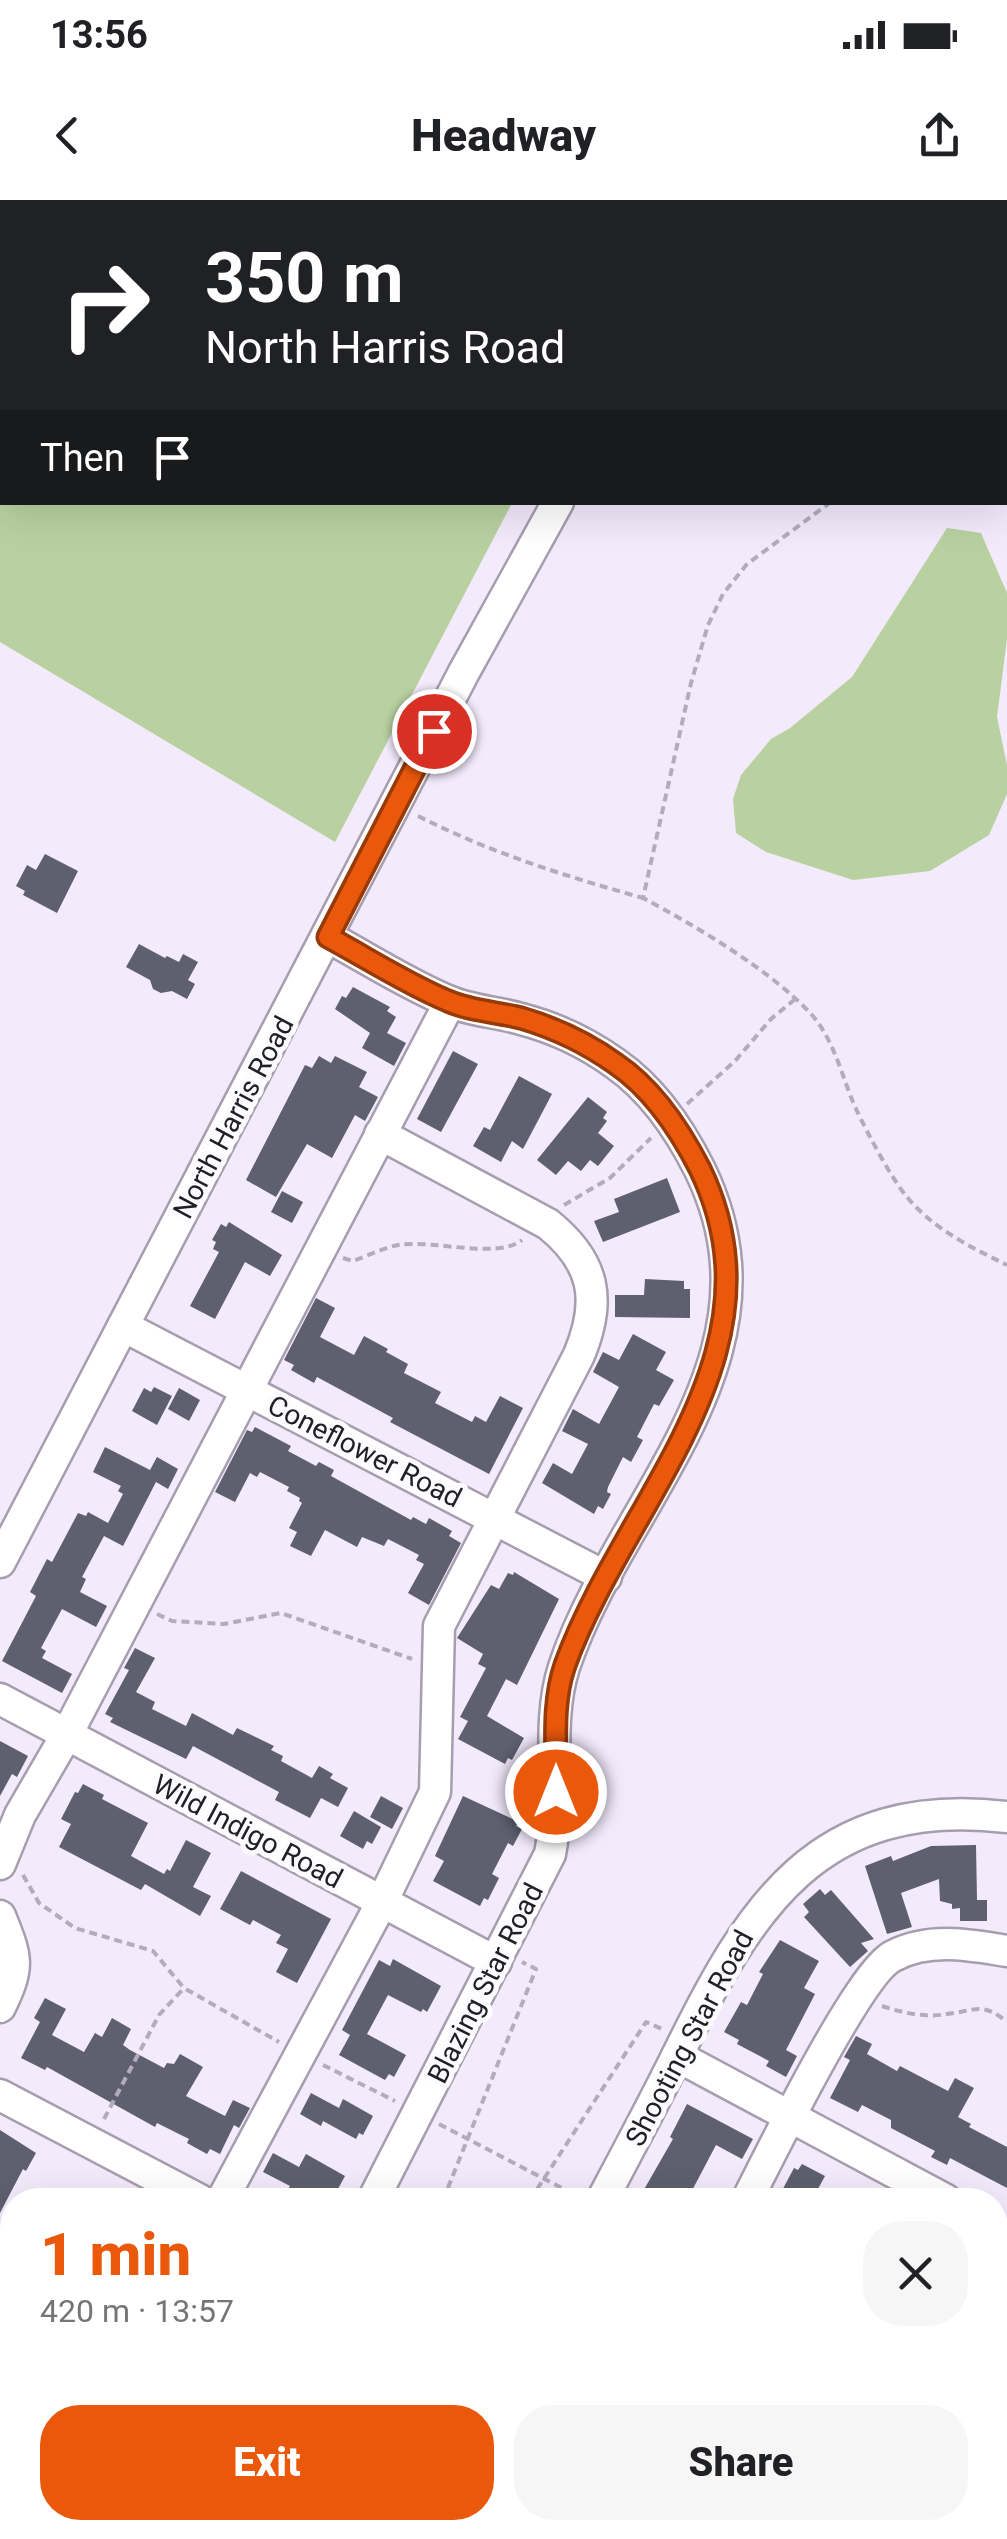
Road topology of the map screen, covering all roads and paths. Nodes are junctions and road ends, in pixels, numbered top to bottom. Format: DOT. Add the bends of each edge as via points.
graph roads {
  1 [pos="556,505"];
  2 [pos="827,505"];
  3 [pos="396,805"];
  4 [pos="643,898"];
  5 [pos="328,937"];
  6 [pos="794,1000"];
  7 [pos="450,1002"];
  8 [pos="670,1119"];
  9 [pos="380,1134"];
  10 [pos="542,1221"];
  11 [pos="320,1249"];
  12 [pos="1007,1265"];
  13 [pos="123,1326"];
  14 [pos="246,1390"];
  15 [pos="494,1517"];
  16 [pos="0,1562"];
  17 [pos="606,1577"];
  18 [pos="134,1604"];
  19 [pos="438,1661"];
  20 [pos="0,1699"];
  21 [pos="67,1734"];
  22 [pos="1007,1817"];
  23 [pos="4,1853"];
  24 [pos="382,1902"];
  25 [pos="0,1916"];
  26 [pos="1007,1952"];
  27 [pos="499,1957"];
  28 [pos="184,1988"];
  29 [pos="859,1997"];
  30 [pos="0,2007"];
  31 [pos="1007,2022"];
  32 [pos="680,2048"];
  33 [pos="300,2054"];
  34 [pos="0,2095"];
  35 [pos="418,2113"];
  36 [pos="790,2118"];
  37 [pos="470,2140"];
  38 [pos="92,2142"];
  39 [pos="544,2179"];
  40 [pos="178,2188"];
  41 [pos="228,2188"];
  42 [pos="379,2188"];
  43 [pos="449,2188"];
  44 [pos="538,2188"];
  45 [pos="562,2188"];
  46 [pos="608,2188"];
  47 [pos="752,2188"];
  48 [pos="923,2188"];
  1 -- 3 [label="street, North Harris Road"];
  2 -- 4 [label="path" via="747,564 722,594 691,683"];
  3 -- 4 [label="path" via="545,871"];
  3 -- 5 [label="street, North Harris Road"];
  4 -- 6 [label="path" via="736,952"];
  5 -- 7 [label="street, Blazing Star Road"];
  5 -- 13 [label="street, North Harris Road"];
  6 -- 8 [label="path"];
  6 -- 12 [label="path" via="825,1034 856,1110 906,1196 962,1241"];
  7 -- 8 [label="street, Blazing Star Road" via="520,1018 587,1045 620,1066"];
  7 -- 9 [label="street"];
  8 -- 10 [label="path" via="610,1178"];
  8 -- 17 [label="street, Blazing Star Road" via="712,1195 726,1270 723,1331 688,1427"];
  9 -- 10 [label="street"];
  9 -- 11 [label="street"];
  10 -- 11 [label="path" via="518,1244 500,1249 398,1245 353,1261"];
  10 -- 15 [label="street" via="572,1244 594,1304 579,1355"];
  11 -- 14 [label="street"];
  13 -- 14 [label="street, Coneflower Road"];
  13 -- 16 [label="street, North Harris Road"];
  14 -- 15 [label="street, Coneflower Road"];
  14 -- 18 [label="street"];
  15 -- 17 [label="street, Coneflower Road"];
  15 -- 19 [label="street" via="439,1626"];
  17 -- 27 [label="street, Blazing Star Road" via="556,1701 550,1854"];
  18 -- 19 [label="path" via="172,1621 224,1624 281,1613 402,1658"];
  18 -- 21 [label="street"];
  19 -- 24 [label="street" via="435,1792"];
  20 -- 21 [label="street, Wild Indigo Road"];
  21 -- 23 [label="street"];
  21 -- 24 [label="street, Wild Indigo Road"];
  22 -- 32 [label="street, Shooting Star Road" via="909,1816 826,1851 784,1883 747,1927"];
  23 -- 28 [label="path" via="40,1903 76,1928 154,1951"];
  24 -- 27 [label="street, Wild Indigo Road"];
  24 -- 33 [label="street"];
  25 -- 30 [label="street" via="15,1978"];
  26 -- 29 [label="street" via="947,1942 891,1956"];
  27 -- 35 [label="street, Blazing Star Road"];
  27 -- 37 [label="path" via="536,1969"];
  28 -- 33 [label="path"];
  28 -- 38 [label="path" via="159,2015"];
  29 -- 31 [label="path" via="920,2016 992,2009"];
  29 -- 36 [label="street"];
  32 -- 36 [label="street"];
  32 -- 39 [label="path" via="646,2022"];
  32 -- 46 [label="street, Shooting Star Road"];
  33 -- 35 [label="path"];
  33 -- 41 [label="street"];
  34 -- 38 [label="street"];
  35 -- 37 [label="path"];
  35 -- 42 [label="street, Blazing Star Road"];
  36 -- 47 [label="street"];
  36 -- 48 [label="street"];
  37 -- 39 [label="path"];
  37 -- 43 [label="path"];
  38 -- 40 [label="street"];
  39 -- 44 [label="path"];
  39 -- 45 [label="path"];
}
